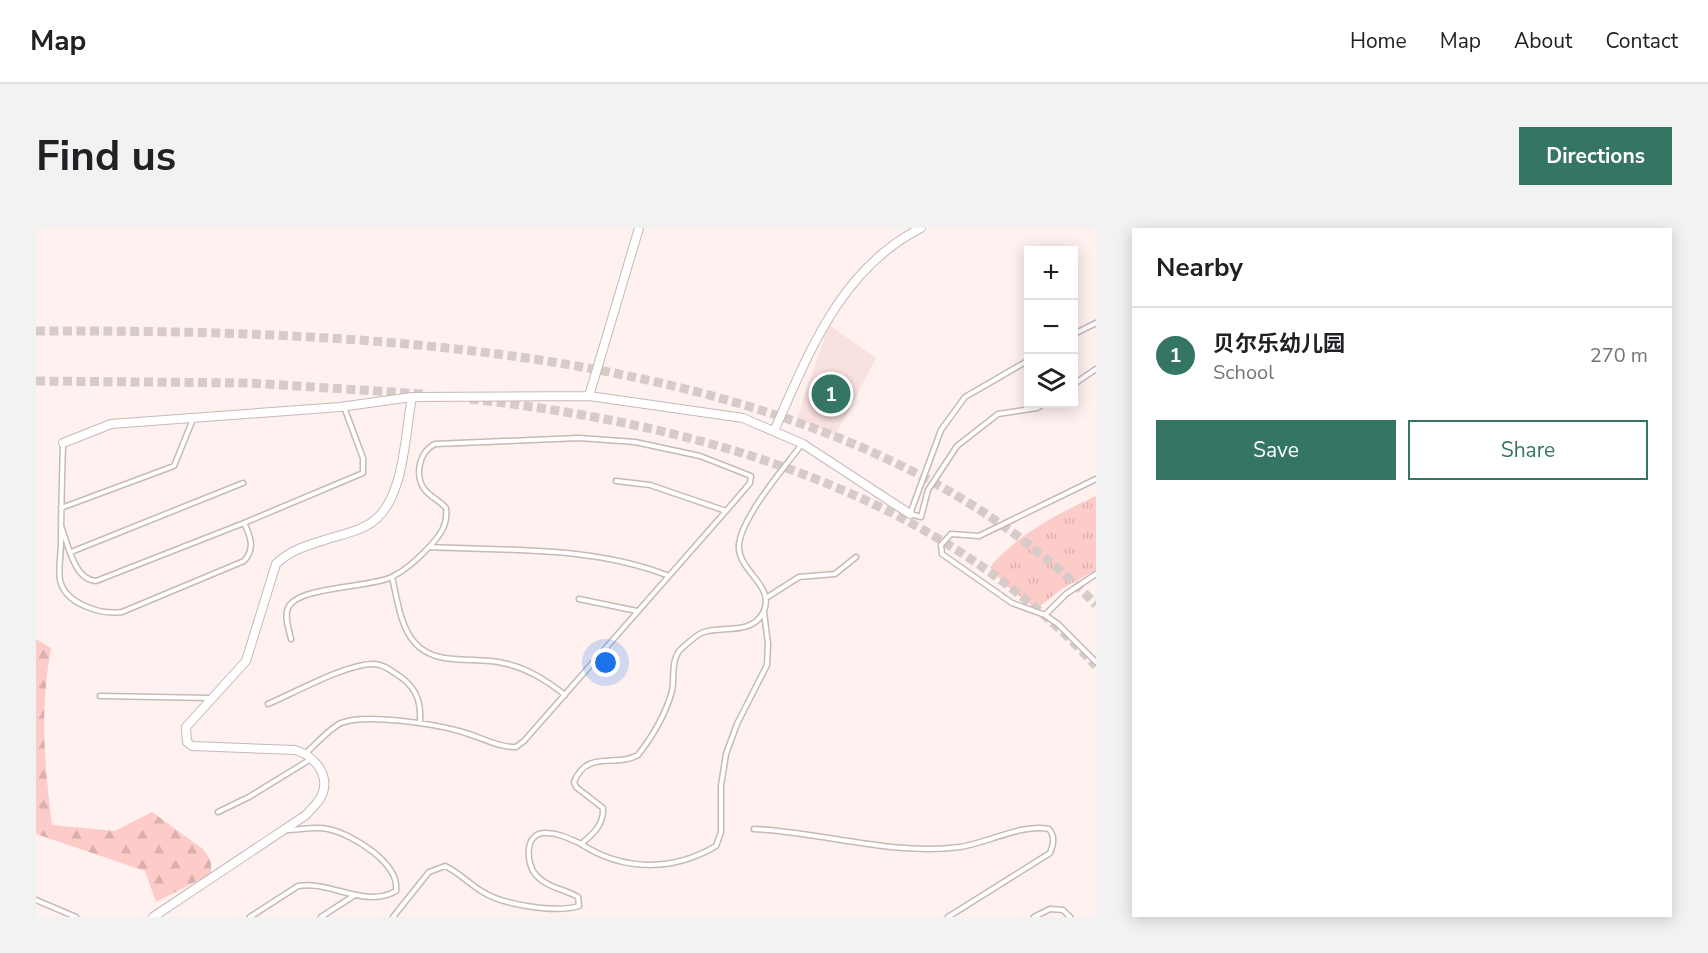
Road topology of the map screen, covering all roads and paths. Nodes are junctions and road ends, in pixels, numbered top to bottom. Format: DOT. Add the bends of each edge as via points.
graph roads {
  1 [pos="639,228"];
  2 [pos="921,228"];
  3 [pos="1096,323"];
  4 [pos="1078,332"];
  5 [pos="1024,363"];
  6 [pos="1096,369"];
  7 [pos="1078,381"];
  8 [pos="589,396"];
  9 [pos="412,397"];
  10 [pos="344,406"];
  11 [pos="1037,408"];
  12 [pos="193,418"];
  13 [pos="774,431"];
  14 [pos="63,443"];
  15 [pos="803,444"];
  16 [pos="1096,478"];
  17 [pos="616,480"];
  18 [pos="243,483"];
  19 [pos="62,508"];
  20 [pos="726,511"];
  21 [pos="910,514"];
  22 [pos="244,523"];
  23 [pos="61,526"];
  24 [pos="429,547"];
  25 [pos="71,552"];
  26 [pos="856,557"];
  27 [pos="1096,574"];
  28 [pos="669,576"];
  29 [pos="392,577"];
  30 [pos="766,598"];
  31 [pos="579,599"];
  32 [pos="764,611"];
  33 [pos="638,612"];
  34 [pos="1046,615"];
  35 [pos="291,639"];
  36 [pos="1096,662"];
  37 [pos="565,695"];
  38 [pos="100,696"];
  39 [pos="212,699"];
  40 [pos="268,704"];
  41 [pos="420,723"];
  42 [pos="309,755"];
  43 [pos="218,812"];
  44 [pos="754,829"];
  45 [pos="283,830"];
  46 [pos="581,844"];
  47 [pos="355,895"];
  48 [pos="36,900"];
  49 [pos="76,917"];
  50 [pos="153,917"];
  51 [pos="250,917"];
  52 [pos="321,917"];
  53 [pos="393,917"];
  54 [pos="948,917"];
  55 [pos="1034,917"];
  56 [pos="1070,917"];
  1 -- 8 [label="street"];
  2 -- 13 [label="street" via="874,260 840,297 816,337"];
  3 -- 4 [label="lane"];
  5 -- 21 [label="lane" via="965,397 941,430"];
  6 -- 7 [label="lane"];
  8 -- 9 [label="street"];
  8 -- 13 [label="street" via="743,418"];
  9 -- 10 [label="street"];
  9 -- 39 [label="street" via="396,490 388,505 362,528 297,549 276,564 246,661"];
  10 -- 12 [label="street"];
  10 -- 22 [label="lane" via="363,458 363,473"];
  11 -- 21 [label="lane" via="998,414 957,446 928,490 921,517"];
  12 -- 14 [label="street" via="111,424"];
  12 -- 19 [label="lane" via="174,466"];
  13 -- 15 [label="street"];
  14 -- 19 [label="lane"];
  15 -- 21 [label="street"];
  15 -- 30 [label="lane" via="763,496 742,532 742,561"];
  16 -- 34 [label="lane" via="979,536 951,534 941,545 942,554 1012,603"];
  17 -- 20 [label="lane" via="650,485"];
  18 -- 25 [label="lane"];
  19 -- 23 [label="lane"];
  20 -- 24 [label="lane" via="750,483 751,476 671,448 579,438 435,444 421,457 421,484 446,508 447,517"];
  20 -- 28 [label="lane"];
  22 -- 23 [label="lane" via="251,538 250,554 244,561 112,613 87,606 65,589 60,580"];
  22 -- 25 [label="lane" via="96,581 80,574"];
  23 -- 25 [label="lane"];
  24 -- 28 [label="lane" via="608,556"];
  24 -- 29 [label="lane"];
  26 -- 30 [label="lane" via="835,574 799,577"];
  27 -- 34 [label="lane" via="1066,594"];
  28 -- 33 [label="lane"];
  29 -- 35 [label="lane" via="361,587 314,592 293,602 288,608 287,624"];
  29 -- 37 [label="lane" via="403,621 422,650 438,656 502,662 535,674"];
  30 -- 32 [label="lane"];
  31 -- 33 [label="lane"];
  32 -- 46 [label="lane" via="748,626 702,632 680,650 668,700 638,755 604,759 577,773 576,787 603,808 603,816 592,835"];
  32 -- 46 [label="lane" via="767,665 726,754 721,832 716,846 681,860 633,866 602,858"];
  33 -- 37 [label="lane"];
  34 -- 36 [label="lane"];
  37 -- 41 [label="lane" via="516,747"];
  38 -- 39 [label="lane"];
  39 -- 42 [label="street" via="186,727 187,742 192,746 295,750"];
  40 -- 41 [label="lane" via="348,670 373,664 393,671 410,686 421,704"];
  41 -- 42 [label="lane" via="341,723"];
  42 -- 43 [label="lane" via="249,797"];
  42 -- 45 [label="street" via="320,767 321,797 306,815"];
  44 -- 54 [label="lane" via="927,847 981,843 1034,827 1053,833 1050,853"];
  45 -- 47 [label="lane" via="326,828 347,835 374,852 393,873 396,891 382,896"];
  45 -- 50 [label="street"];
  46 -- 53 [label="lane" via="543,833 534,838 528,849 529,863 536,876 578,897 579,906 520,906 483,892 461,873 445,866 429,872"];
  47 -- 51 [label="lane" via="318,885 298,886"];
  47 -- 52 [label="lane"];
  48 -- 49 [label="lane"];
  55 -- 56 [label="lane" via="1050,909 1063,910"];
}
